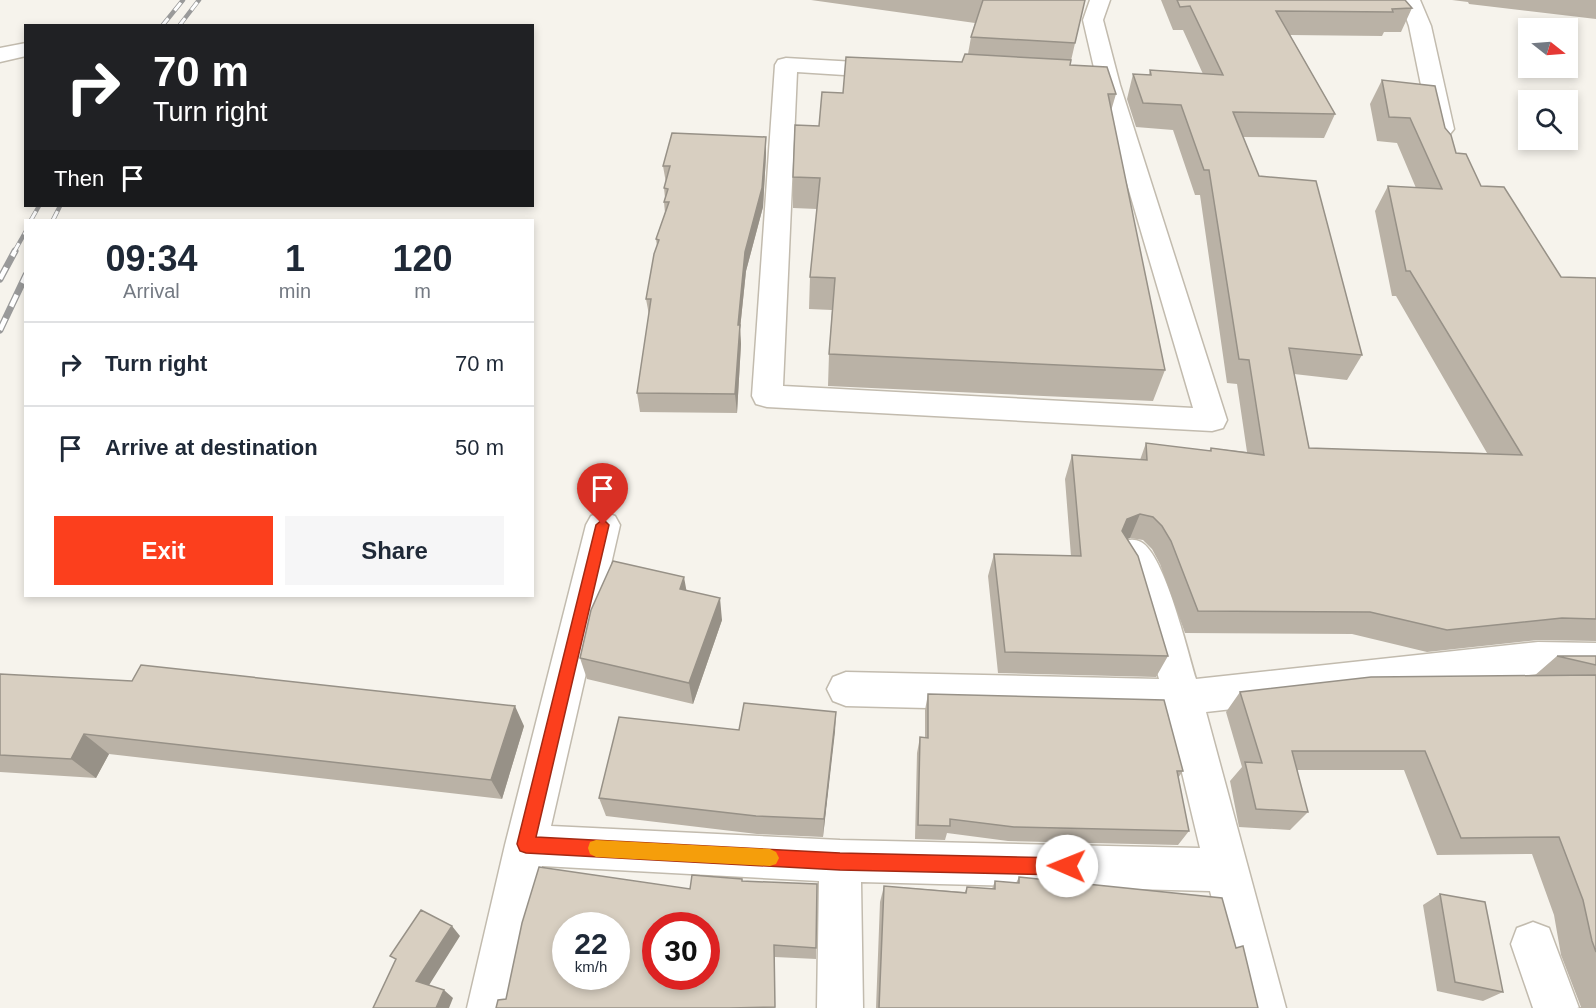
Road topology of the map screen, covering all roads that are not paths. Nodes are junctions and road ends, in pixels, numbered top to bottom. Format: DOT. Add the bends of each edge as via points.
graph roads {
  1 [pos="1100,0"];
  2 [pos="1410,0"];
  3 [pos="24,49"];
  4 [pos="0,55"];
  5 [pos="913,73"];
  6 [pos="1446,152"];
  7 [pos="603,525"];
  8 [pos="1131,553"];
  9 [pos="1596,659"];
  10 [pos="846,689"];
  11 [pos="1183,697"];
  12 [pos="526,844"];
  13 [pos="840,861"];
  14 [pos="1226,870"];
  15 [pos="1533,944"];
  16 [pos="490,1008"];
  17 [pos="840,1008"];
  18 [pos="1263,1008"];
  19 [pos="1556,1008"];
  1 -- 5 [label="street" via="1093,20 1098,84 1212,420 766,396 786,65"];
  2 -- 6 [label="street" via="1420,26"];
  3 -- 4 [label="street"];
  7 -- 12 [label="street"];
  8 -- 11 [label="street" via="1146,573"];
  9 -- 11 [label="street" via="1538,658"];
  10 -- 11 [label="street"];
  11 -- 14 [label="street"];
  12 -- 13 [label="street"];
  12 -- 16 [label="street"];
  13 -- 14 [label="street"];
  13 -- 17 [label="street"];
  14 -- 18 [label="street"];
  15 -- 19 [label="street"];
}
